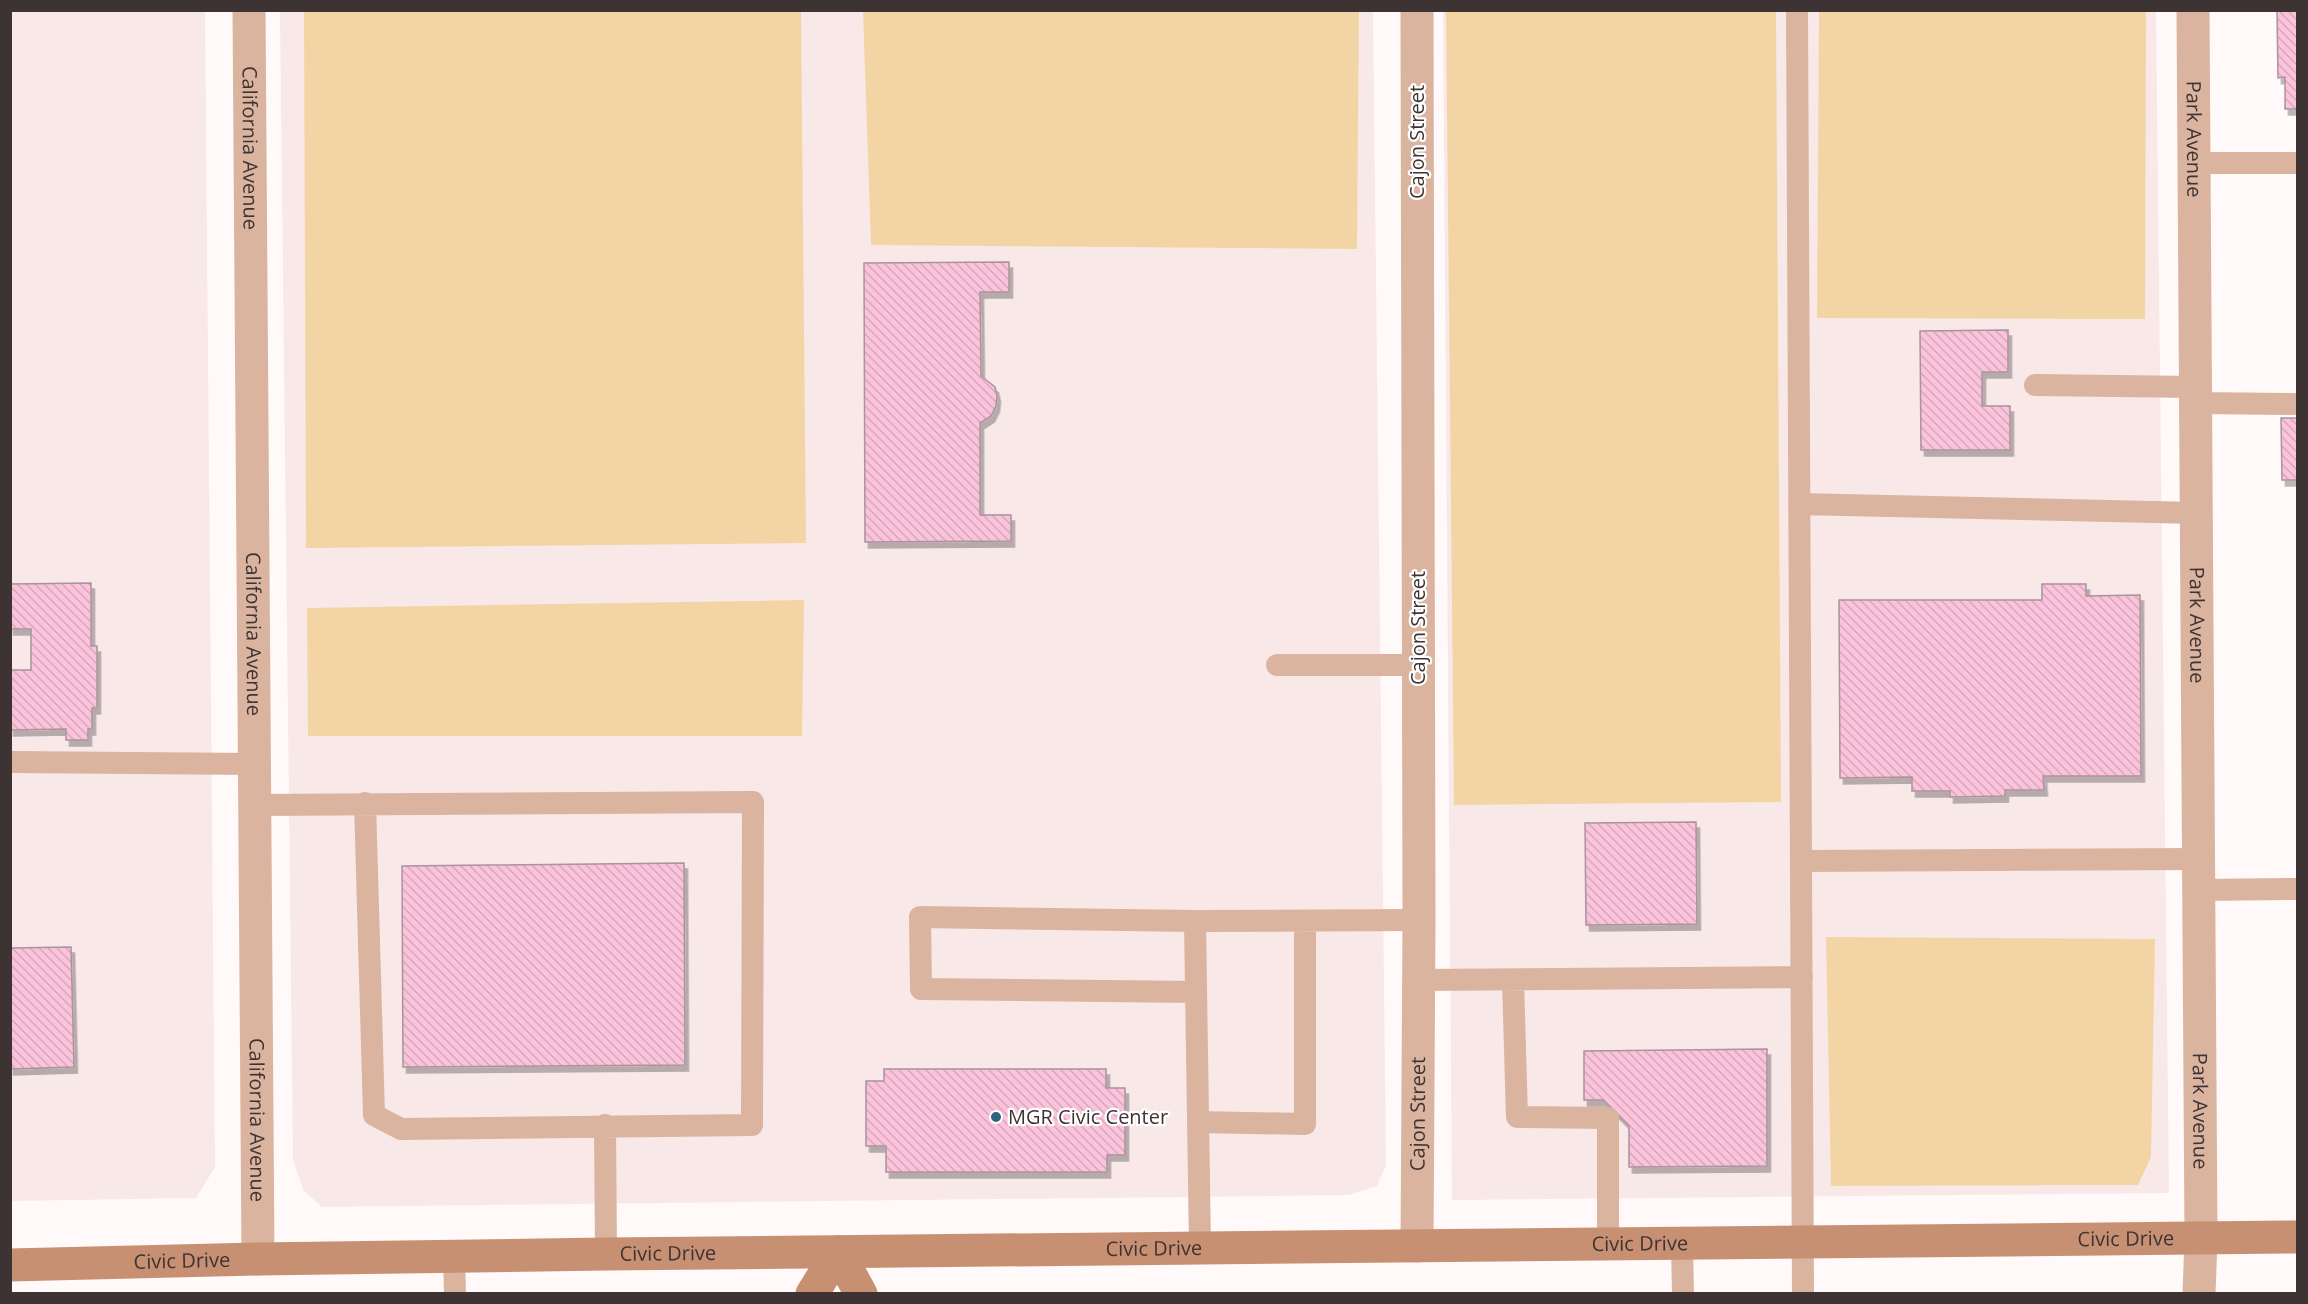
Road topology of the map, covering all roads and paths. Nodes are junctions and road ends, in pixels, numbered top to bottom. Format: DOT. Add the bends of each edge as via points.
graph roads {
  1 [pos="249,10"];
  2 [pos="1417,10"];
  3 [pos="1797,10"];
  4 [pos="2193,10"];
  5 [pos="2298,163"];
  6 [pos="2194,164"];
  7 [pos="2035,385"];
  8 [pos="2196,395"];
  9 [pos="2298,404"];
  10 [pos="1799,504"];
  11 [pos="2196,513"];
  12 [pos="1419,664"];
  13 [pos="1277,665"];
  14 [pos="10,762"];
  15 [pos="254,764"];
  16 [pos="365,804"];
  17 [pos="254,805"];
  18 [pos="1801,861"];
  19 [pos="2199,875"];
  20 [pos="2298,889"];
  21 [pos="1419,920"];
  22 [pos="1195,921"];
  23 [pos="1305,921"];
  24 [pos="1802,977"];
  25 [pos="1418,980"];
  26 [pos="1513,980"];
  27 [pos="1196,992"];
  28 [pos="1198,1122"];
  29 [pos="605,1125"];
  30 [pos="2298,1238"];
  31 [pos="2201,1239"];
  32 [pos="1803,1242"];
  33 [pos="1608,1244"];
  34 [pos="1682,1244"];
  35 [pos="1417,1246"];
  36 [pos="1200,1248"];
  37 [pos="838,1252"];
  38 [pos="606,1254"];
  39 [pos="454,1256"];
  40 [pos="258,1259"];
  41 [pos="10,1264"];
  42 [pos="455,1293"];
  43 [pos="812,1293"];
  44 [pos="861,1293"];
  45 [pos="1683,1293"];
  46 [pos="1803,1293"];
  47 [pos="2199,1293"];
  1 -- 15 [label="street, California Avenue"];
  2 -- 12 [label="street, Cajon Street"];
  3 -- 10 [label="lane"];
  4 -- 6 [label="street, Park Avenue"];
  5 -- 6 [label="lane"];
  6 -- 8 [label="street, Park Avenue"];
  7 -- 8 [label="lane"];
  8 -- 9 [label="lane"];
  8 -- 11 [label="street, Park Avenue"];
  10 -- 11 [label="lane"];
  10 -- 18 [label="lane"];
  11 -- 19 [label="street, Park Avenue"];
  12 -- 13 [label="lane"];
  12 -- 21 [label="street, Cajon Street"];
  14 -- 15 [label="lane"];
  15 -- 17 [label="street, California Avenue"];
  16 -- 17 [label="lane"];
  16 -- 29 [label="lane" via="374,1115 401,1129"];
  16 -- 29 [label="lane" via="753,802 752,1125"];
  17 -- 40 [label="street, California Avenue"];
  18 -- 19 [label="lane"];
  18 -- 24 [label="lane"];
  19 -- 20 [label="lane"];
  19 -- 31 [label="street, Park Avenue"];
  21 -- 23 [label="lane"];
  21 -- 25 [label="street, Cajon Street"];
  22 -- 23 [label="lane"];
  22 -- 27 [label="lane"];
  22 -- 27 [label="lane" via="920,917 921,989"];
  23 -- 28 [label="lane" via="1305,1124"];
  24 -- 26 [label="lane"];
  24 -- 32 [label="lane"];
  25 -- 26 [label="lane"];
  25 -- 35 [label="street, Cajon Street"];
  26 -- 33 [label="lane" via="1517,1117 1608,1119"];
  27 -- 28 [label="lane"];
  28 -- 36 [label="lane"];
  29 -- 38 [label="lane"];
  30 -- 31 [label="street, Civic Drive"];
  31 -- 32 [label="street, Civic Drive"];
  31 -- 47 [label="street, Park Avenue"];
  32 -- 34 [label="street, Civic Drive"];
  32 -- 46 [label="lane"];
  33 -- 34 [label="street, Civic Drive"];
  33 -- 35 [label="street, Civic Drive"];
  34 -- 45 [label="lane"];
  35 -- 36 [label="street, Civic Drive"];
  36 -- 37 [label="street, Civic Drive"];
  37 -- 38 [label="street, Civic Drive"];
  37 -- 43 [label="street"];
  37 -- 44 [label="street"];
  38 -- 39 [label="street, Civic Drive"];
  39 -- 40 [label="street, Civic Drive"];
  39 -- 42 [label="lane"];
  40 -- 41 [label="street, Civic Drive"];
}
